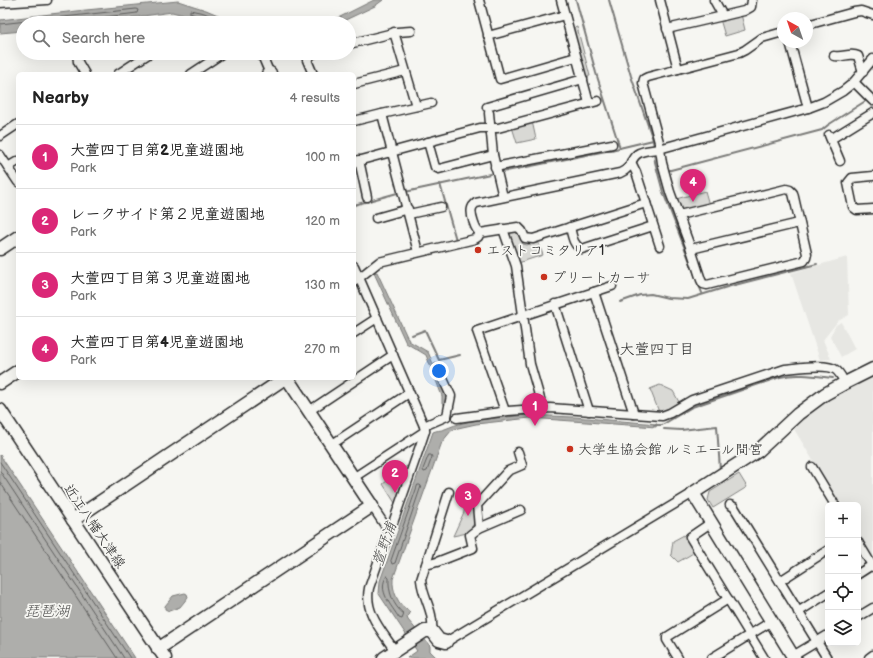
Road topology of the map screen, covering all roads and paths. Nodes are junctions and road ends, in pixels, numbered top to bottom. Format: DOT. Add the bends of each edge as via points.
graph roads {
  1 [pos="47,0"];
  2 [pos="479,0"];
  3 [pos="561,0"];
  4 [pos="660,0"];
  5 [pos="714,0"];
  6 [pos="752,0"];
  7 [pos="22,1"];
  8 [pos="0,3"];
  9 [pos="873,14"];
  10 [pos="565,15"];
  11 [pos="722,16"];
  12 [pos="813,23"];
  13 [pos="667,30"];
  14 [pos="411,31"];
  15 [pos="394,32"];
  16 [pos="777,34"];
  17 [pos="488,36"];
  18 [pos="356,42"];
  19 [pos="792,48"];
  20 [pos="834,56"];
  21 [pos="576,57"];
  22 [pos="873,59"];
  23 [pos="78,60"];
  24 [pos="139,60"];
  25 [pos="212,60"];
  26 [pos="264,60"];
  27 [pos="308,60"];
  28 [pos="678,69"];
  29 [pos="405,71"];
  30 [pos="84,72"];
  31 [pos="121,72"];
  32 [pos="194,72"];
  33 [pos="268,72"];
  34 [pos="313,72"];
  35 [pos="863,72"];
  36 [pos="583,79"];
  37 [pos="854,82"];
  38 [pos="356,83"];
  39 [pos="598,101"];
  40 [pos="873,101"];
  41 [pos="431,103"];
  42 [pos="589,103"];
  43 [pos="416,106"];
  44 [pos="808,108"];
  45 [pos="873,113"];
  46 [pos="382,114"];
  47 [pos="356,120"];
  48 [pos="16,125"];
  49 [pos="490,128"];
  50 [pos="0,136"];
  51 [pos="428,142"];
  52 [pos="612,144"];
  53 [pos="659,148"];
  54 [pos="392,152"];
  55 [pos="0,155"];
  56 [pos="493,155"];
  57 [pos="357,161"];
  58 [pos="840,161"];
  59 [pos="16,162"];
  60 [pos="631,162"];
  61 [pos="8,167"];
  62 [pos="495,167"];
  63 [pos="873,176"];
  64 [pos="16,179"];
  65 [pos="367,196"];
  66 [pos="503,197"];
  67 [pos="646,202"];
  68 [pos="441,207"];
  69 [pos="873,209"];
  70 [pos="409,212"];
  71 [pos="679,215"];
  72 [pos="376,218"];
  73 [pos="799,224"];
  74 [pos="653,226"];
  75 [pos="570,227"];
  76 [pos="504,229"];
  77 [pos="480,233"];
  78 [pos="16,239"];
  79 [pos="660,246"];
  80 [pos="0,249"];
  81 [pos="691,249"];
  82 [pos="418,252"];
  83 [pos="357,280"];
  84 [pos="612,286"];
  85 [pos="594,292"];
  86 [pos="555,304"];
  87 [pos="523,315"];
  88 [pos="377,318"];
  89 [pos="356,332"];
  90 [pos="393,355"];
  91 [pos="438,368"];
  92 [pos="873,369"];
  93 [pos="16,372"];
  94 [pos="283,380"];
  95 [pos="287,380"];
  96 [pos="356,380"];
  97 [pos="356,380"];
  98 [pos="0,383"];
  99 [pos="845,383"];
  100 [pos="409,393"];
  101 [pos="543,409"];
  102 [pos="0,410"];
  103 [pos="309,411"];
  104 [pos="505,411"];
  105 [pos="589,411"];
  106 [pos="634,414"];
  107 [pos="457,418"];
  108 [pos="424,429"];
  109 [pos="331,445"];
  110 [pos="518,452"];
  111 [pos="812,467"];
  112 [pos="353,478"];
  113 [pos="449,492"];
  114 [pos="694,493"];
  115 [pos="833,502"];
  116 [pos="730,505"];
  117 [pos="372,506"];
  118 [pos="521,510"];
  119 [pos="73,520"];
  120 [pos="712,522"];
  121 [pos="479,528"];
  122 [pos="387,530"];
  123 [pos="861,547"];
  124 [pos="825,552"];
  125 [pos="426,565"];
  126 [pos="873,566"];
  127 [pos="861,572"];
  128 [pos="780,581"];
  129 [pos="825,595"];
  130 [pos="728,599"];
  131 [pos="873,608"];
  132 [pos="798,612"];
  133 [pos="861,615"];
  134 [pos="772,621"];
  135 [pos="426,632"];
  136 [pos="749,635"];
  137 [pos="825,638"];
  138 [pos="446,642"];
  139 [pos="817,642"];
  140 [pos="395,651"];
  141 [pos="162,653"];
  142 [pos="873,655"];
  143 [pos="794,657"];
  144 [pos="384,658"];
  145 [pos="678,658"];
  146 [pos="712,658"];
  147 [pos="764,658"];
  148 [pos="827,658"];
  149 [pos="869,658"];
  1 -- 7 [label="street"];
  2 -- 17 [label="street"];
  3 -- 10 [label="street"];
  4 -- 13 [label="street"];
  5 -- 11 [label="street"];
  6 -- 11 [label="street" via="751,7 744,11"];
  7 -- 8 [label="street"];
  9 -- 12 [label="street" via="854,12"];
  10 -- 17 [label="street"];
  10 -- 21 [label="street"];
  11 -- 13 [label="street"];
  13 -- 28 [label="street"];
  14 -- 15 [label="street"];
  15 -- 18 [label="street"];
  15 -- 29 [label="street"];
  16 -- 28 [label="street" via="762,38 738,53"];
  17 -- 21 [label="street" via="500,79"];
  19 -- 44 [label="street"];
  20 -- 35 [label="street" via="858,56"];
  21 -- 36 [label="street"];
  22 -- 35 [label="street"];
  23 -- 30 [label="street"];
  24 -- 31 [label="street"];
  25 -- 32 [label="street"];
  26 -- 33 [label="street"];
  27 -- 34 [label="street"];
  28 -- 53 [label="street" via="648,77 643,83"];
  29 -- 38 [label="street"];
  29 -- 43 [label="street"];
  35 -- 37 [label="street"];
  36 -- 42 [label="street"];
  36 -- 49 [label="street" via="488,110"];
  37 -- 40 [label="street"];
  37 -- 44 [label="street" via="843,91"];
  39 -- 42 [label="street"];
  41 -- 43 [label="street"];
  42 -- 49 [label="street"];
  43 -- 46 [label="street"];
  44 -- 53 [label="street"];
  45 -- 58 [label="street" via="830,137"];
  46 -- 47 [label="street"];
  46 -- 54 [label="street"];
  48 -- 50 [label="street"];
  49 -- 51 [label="street" via="480,128"];
  49 -- 56 [label="street"];
  51 -- 54 [label="street"];
  51 -- 56 [label="street" via="435,167 439,169"];
  52 -- 62 [label="street"];
  53 -- 60 [label="street" via="638,153"];
  53 -- 71 [label="street" via="670,192"];
  54 -- 57 [label="street"];
  54 -- 70 [label="street"];
  55 -- 61 [label="street"];
  56 -- 62 [label="street"];
  57 -- 65 [label="street"];
  59 -- 61 [label="street"];
  60 -- 66 [label="street" via="629,168 620,173"];
  60 -- 67 [label="street"];
  61 -- 64 [label="street"];
  62 -- 66 [label="street"];
  63 -- 69 [label="street" via="852,178 848,183 853,207 857,210"];
  66 -- 77 [label="street" via="473,205 471,211 476,230"];
  67 -- 74 [label="street"];
  67 -- 75 [label="street"];
  68 -- 70 [label="street"];
  70 -- 72 [label="street"];
  70 -- 82 [label="street"];
  71 -- 73 [label="street" via="786,189 793,193"];
  71 -- 81 [label="street"];
  73 -- 81 [label="street"];
  73 -- 81 [label="street" via="807,254 804,261 707,285 701,280"];
  74 -- 75 [label="street" via="582,249 575,243"];
  74 -- 79 [label="street"];
  75 -- 76 [label="street" via="533,239 525,238 518,227"];
  76 -- 77 [label="street"];
  76 -- 87 [label="street" via="516,266"];
  77 -- 82 [label="street" via="475,239"];
  78 -- 80 [label="street"];
  82 -- 83 [label="street" via="379,262"];
  83 -- 88 [label="street"];
  84 -- 85 [label="street"];
  85 -- 86 [label="street"];
  85 -- 106 [label="street"];
  86 -- 87 [label="street"];
  86 -- 105 [label="street"];
  87 -- 101 [label="street" via="530,364"];
  87 -- 104 [label="street" via="477,331"];
  88 -- 89 [label="street"];
  88 -- 90 [label="street"];
  90 -- 96 [label="street"];
  90 -- 100 [label="street"];
  91 -- 108 [label="street" via="451,396 447,416"];
  92 -- 99 [label="street"];
  93 -- 98 [label="street"];
  94 -- 119 [label="street"];
  95 -- 103 [label="street"];
  97 -- 103 [label="street"];
  99 -- 106 [label="street" via="835,368 827,366 785,369 692,400 662,416"];
  99 -- 114 [label="street" via="798,414 758,451"];
  100 -- 108 [label="street"];
  100 -- 109 [label="street"];
  101 -- 104 [label="street"];
  101 -- 105 [label="street"];
  102 -- 119 [label="street, 近江八幡大津線"];
  103 -- 109 [label="street"];
  104 -- 107 [label="street"];
  105 -- 106 [label="street"];
  108 -- 112 [label="street"];
  108 -- 122 [label="street" via="393,523"];
  109 -- 112 [label="street"];
  110 -- 121 [label="street" via="522,465 508,471 477,505"];
  111 -- 115 [label="street"];
  112 -- 117 [label="street"];
  113 -- 125 [label="street"];
  114 -- 120 [label="street"];
  114 -- 138 [label="street"];
  116 -- 128 [label="street" via="734,507"];
  117 -- 122 [label="street"];
  117 -- 141 [label="street"];
  118 -- 121 [label="street"];
  119 -- 141 [label="street, 近江八幡大津線"];
  120 -- 130 [label="street" via="690,537"];
  120 -- 134 [label="street"];
  121 -- 125 [label="street" via="470,535 473,548"];
  122 -- 140 [label="street" via="388,534 368,597 370,612"];
  123 -- 126 [label="street"];
  124 -- 128 [label="street"];
  125 -- 135 [label="street" via="421,580 432,616"];
  126 -- 127 [label="street"];
  128 -- 132 [label="street"];
  129 -- 132 [label="street"];
  130 -- 136 [label="street"];
  130 -- 145 [label="street" via="667,637"];
  131 -- 133 [label="street"];
  132 -- 139 [label="street"];
  134 -- 136 [label="street"];
  134 -- 143 [label="street"];
  135 -- 138 [label="street"];
  135 -- 140 [label="street"];
  136 -- 146 [label="street"];
  136 -- 147 [label="street"];
  137 -- 139 [label="street"];
  139 -- 143 [label="street"];
  139 -- 148 [label="street"];
  140 -- 144 [label="street"];
  142 -- 149 [label="street"];
}
